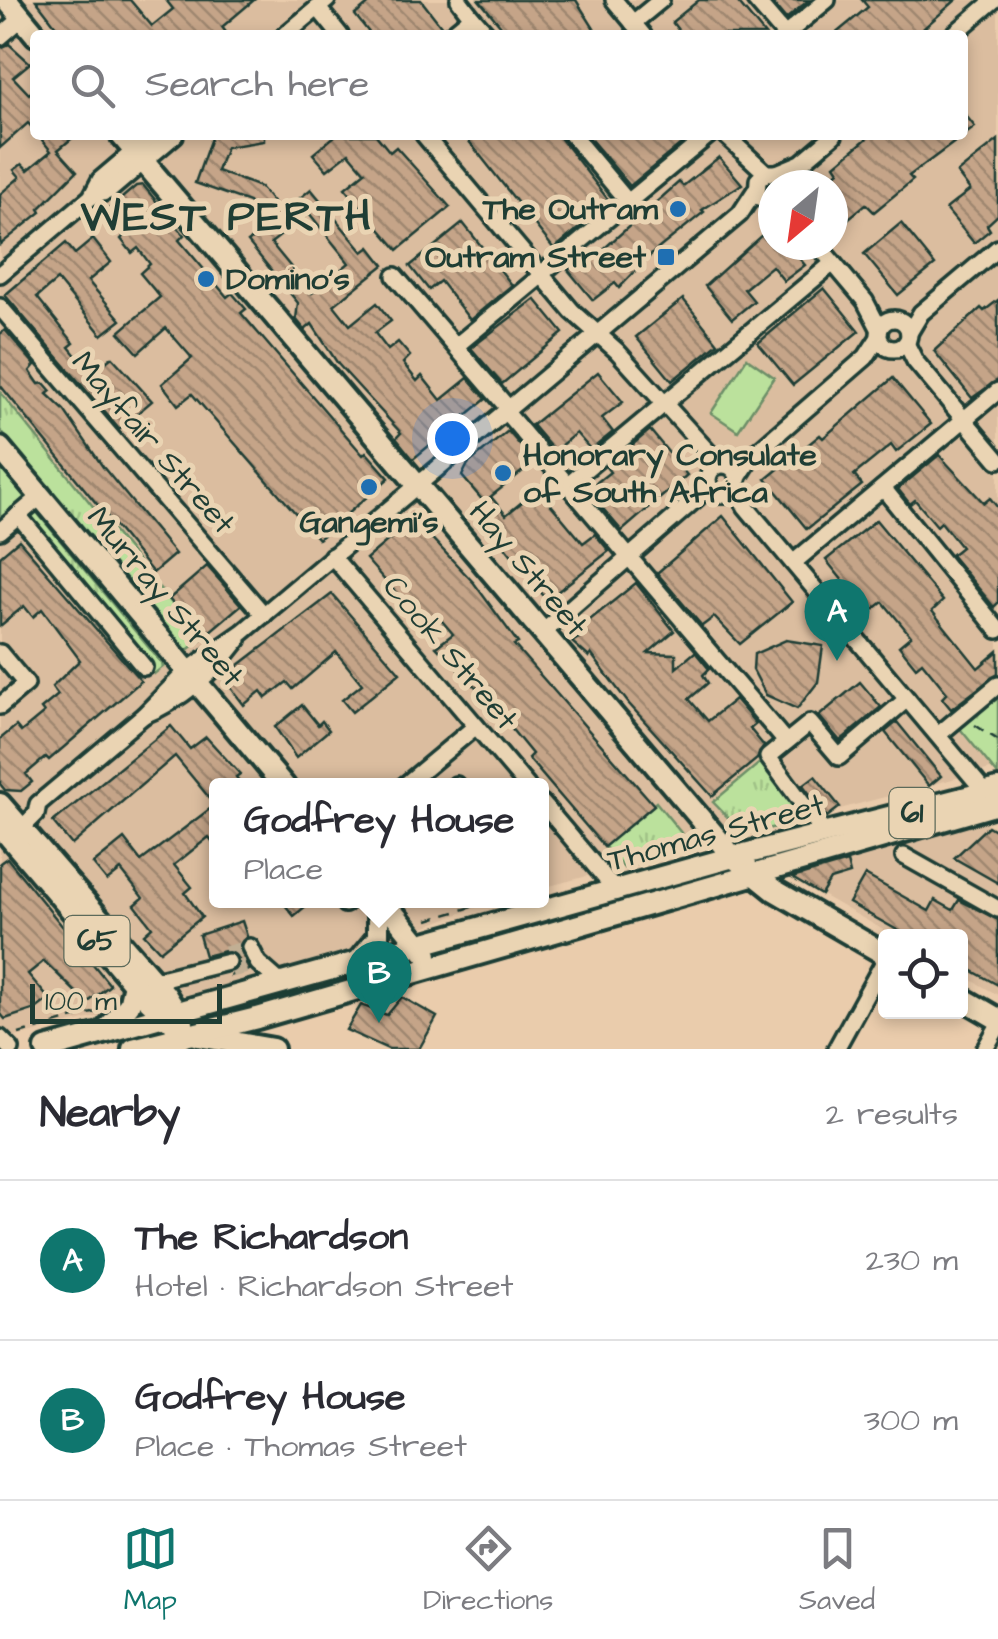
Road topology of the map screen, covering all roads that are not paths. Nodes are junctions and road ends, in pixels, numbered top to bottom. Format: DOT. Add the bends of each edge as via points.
graph roads {
  1 [pos="7,0"];
  2 [pos="459,0"];
  3 [pos="614,0"];
  4 [pos="661,0"];
  5 [pos="756,0"];
  6 [pos="827,0"];
  7 [pos="994,0"];
  8 [pos="322,4"];
  9 [pos="472,17"];
  10 [pos="30,27"];
  11 [pos="638,29"];
  12 [pos="292,30"];
  13 [pos="337,30"];
  14 [pos="456,30"];
  15 [pos="484,30"];
  16 [pos="781,30"];
  17 [pos="791,30"];
  18 [pos="959,30"];
  19 [pos="0,38"];
  20 [pos="161,140"];
  21 [pos="428,140"];
  22 [pos="576,140"];
  23 [pos="704,140"];
  24 [pos="729,140"];
  25 [pos="828,140"];
  26 [pos="133,150"];
  27 [pos="792,170"];
  28 [pos="758,173"];
  29 [pos="758,198"];
  30 [pos="628,202"];
  31 [pos="998,248"];
  32 [pos="833,262"];
  33 [pos="0,274"];
  34 [pos="542,275"];
  35 [pos="395,276"];
  36 [pos="0,307"];
  37 [pos="597,334"];
  38 [pos="893,335"];
  39 [pos="456,346"];
  40 [pos="998,391"];
  41 [pos="663,405"];
  42 [pos="506,410"];
  43 [pos="964,420"];
  44 [pos="0,448"];
  45 [pos="998,460"];
  46 [pos="722,481"];
  47 [pos="417,484"];
  48 [pos="568,484"];
  49 [pos="883,488"];
  50 [pos="41,496"];
  51 [pos="18,515"];
  52 [pos="0,531"];
  53 [pos="332,556"];
  54 [pos="631,557"];
  55 [pos="793,563"];
  56 [pos="264,615"];
  57 [pos="998,630"];
  58 [pos="542,632"];
  59 [pos="0,653"];
  60 [pos="144,667"];
  61 [pos="191,676"];
  62 [pos="998,684"];
  63 [pos="908,700"];
  64 [pos="0,706"];
  65 [pos="476,726"];
  66 [pos="938,735"];
  67 [pos="786,742"];
  68 [pos="277,778"];
  69 [pos="414,778"];
  70 [pos="520,778"];
  71 [pos="995,799"];
  72 [pos="549,811"];
  73 [pos="6,824"];
  74 [pos="825,834"];
  75 [pos="904,856"];
  76 [pos="732,857"];
  77 [pos="752,874"];
  78 [pos="617,892"];
  79 [pos="549,904"];
  80 [pos="380,908"];
  81 [pos="387,908"];
  82 [pos="530,908"];
  83 [pos="998,909"];
  84 [pos="421,946"];
  85 [pos="878,951"];
  86 [pos="254,956"];
  87 [pos="228,962"];
  88 [pos="355,965"];
  89 [pos="432,965"];
  90 [pos="206,969"];
  91 [pos="878,971"];
  92 [pos="143,983"];
  93 [pos="279,986"];
  94 [pos="968,1002"];
  95 [pos="210,1004"];
  96 [pos="172,1014"];
  97 [pos="256,1018"];
  98 [pos="998,1022"];
  99 [pos="102,1034"];
  100 [pos="188,1035"];
  101 [pos="0,1038"];
  102 [pos="10,1049"];
  103 [pos="46,1049"];
  104 [pos="133,1049"];
  105 [pos="276,1049"];
  106 [pos="836,1049"];
  107 [pos="985,1049"];
  1 -- 10 [label="main road"];
  2 -- 9 [label="street"];
  3 -- 11 [label="street"];
  4 -- 11 [label="street"];
  5 -- 16 [label="street"];
  6 -- 17 [label="street"];
  7 -- 18 [label="street"];
  8 -- 12 [label="street"];
  8 -- 13 [label="street"];
  9 -- 14 [label="street"];
  9 -- 15 [label="street"];
  10 -- 19 [label="street"];
  20 -- 26 [label="street"];
  21 -- 34 [label="street"];
  22 -- 30 [label="street"];
  23 -- 30 [label="street"];
  24 -- 28 [label="street"];
  25 -- 27 [label="street"];
  26 -- 33 [label="street" via="90,197"];
  26 -- 47 [label="main road, Hay Street"];
  29 -- 37 [label="street"];
  30 -- 34 [label="street"];
  31 -- 38 [label="street"];
  32 -- 38 [label="street"];
  32 -- 41 [label="street"];
  34 -- 37 [label="street"];
  34 -- 39 [label="street"];
  35 -- 39 [label="street"];
  36 -- 56 [label="street, Mayfair Street"];
  37 -- 41 [label="street"];
  37 -- 42 [label="street"];
  38 -- 43 [label="street"];
  38 -- 46 [label="street"];
  39 -- 42 [label="street"];
  40 -- 43 [label="street"];
  41 -- 46 [label="street"];
  41 -- 48 [label="street"];
  42 -- 47 [label="street"];
  42 -- 48 [label="street"];
  43 -- 45 [label="street"];
  43 -- 49 [label="street"];
  44 -- 50 [label="main road, Murray Street"];
  46 -- 54 [label="street"];
  46 -- 55 [label="street"];
  47 -- 53 [label="street"];
  47 -- 58 [label="main road, Hay Street"];
  48 -- 54 [label="street"];
  49 -- 55 [label="street"];
  49 -- 57 [label="street"];
  50 -- 51 [label="street"];
  50 -- 61 [label="main road, Murray Street"];
  51 -- 52 [label="street"];
  51 -- 60 [label="street"];
  53 -- 56 [label="street"];
  53 -- 65 [label="street, Cook Street"];
  54 -- 58 [label="street"];
  54 -- 67 [label="street"];
  55 -- 63 [label="street"];
  56 -- 61 [label="street" via="225,657"];
  58 -- 76 [label="main road, Hay Street"];
  59 -- 64 [label="street" via="26,684"];
  61 -- 68 [label="main road, Murray Street"];
  61 -- 73 [label="street" via="166,706 144,715"];
  62 -- 66 [label="street"];
  63 -- 66 [label="street"];
  63 -- 67 [label="street" via="839,758 810,723"];
  65 -- 69 [label="street"];
  65 -- 70 [label="street, Cook Street"];
  66 -- 71 [label="street"];
  67 -- 74 [label="street" via="768,757"];
  71 -- 74 [label="main road, Thomas Street / 61"];
  71 -- 77 [label="main road, Thomas Street / 61"];
  72 -- 78 [label="street"];
  73 -- 92 [label="main road, 65"];
  74 -- 76 [label="main road, Thomas Street / 61"];
  75 -- 83 [label="street"];
  76 -- 77 [label="main road, Hay Street"];
  76 -- 78 [label="main road, Thomas Street / 61"];
  77 -- 85 [label="main road, Hay Street"];
  77 -- 89 [label="main road, Thomas Street / 61"];
  78 -- 79 [label="main road, Thomas Street / 61"];
  80 -- 88 [label="main road" via="378,936"];
  81 -- 84 [label="main road"];
  82 -- 84 [label="main road, Thomas Street / 61"];
  84 -- 88 [label="main road, Thomas Street / 61"];
  84 -- 89 [label="main road"];
  86 -- 93 [label="street"];
  87 -- 90 [label="street"];
  88 -- 93 [label="main road, Thomas Street / 61"];
  89 -- 97 [label="main road, Thomas Street / 61"];
  90 -- 92 [label="street"];
  90 -- 95 [label="street"];
  91 -- 106 [label="street"];
  92 -- 96 [label="main road, 65"];
  92 -- 99 [label="main road"];
  93 -- 95 [label="main road, Thomas Street / 61"];
  93 -- 97 [label="main road" via="264,996"];
  94 -- 98 [label="main road"];
  95 -- 96 [label="main road, Thomas Street / 61"];
  96 -- 99 [label="main road, Thomas Street / 61"];
  96 -- 100 [label="main road, 65"];
  97 -- 100 [label="main road, Thomas Street / 61"];
  97 -- 105 [label="main road"];
  98 -- 107 [label="street"];
  99 -- 103 [label="main road, Thomas Street / 61"];
  100 -- 104 [label="main road, Thomas Street / 61"];
  100 -- 105 [label="main road, 65"];
  101 -- 102 [label="street"];
}
